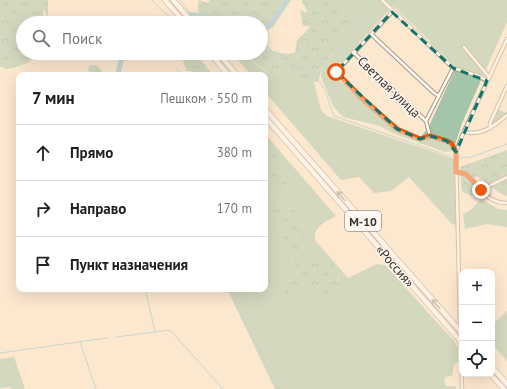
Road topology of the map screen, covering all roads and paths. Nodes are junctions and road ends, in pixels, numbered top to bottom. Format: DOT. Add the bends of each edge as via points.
graph roads {
  1 [pos="165,0"];
  2 [pos="173,0"];
  3 [pos="382,0"];
  4 [pos="394,12"];
  5 [pos="180,16"];
  6 [pos="187,16"];
  7 [pos="371,34"];
  8 [pos="507,39"];
  9 [pos="464,47"];
  10 [pos="353,52"];
  11 [pos="216,60"];
  12 [pos="224,60"];
  13 [pos="453,68"];
  14 [pos="226,72"];
  15 [pos="234,72"];
  16 [pos="489,77"];
  17 [pos="487,81"];
  18 [pos="507,86"];
  19 [pos="440,96"];
  20 [pos="268,112"];
  21 [pos="507,115"];
  22 [pos="268,120"];
  23 [pos="426,121"];
  24 [pos="490,128"];
  25 [pos="464,132"];
  26 [pos="430,136"];
  27 [pos="456,152"];
  28 [pos="456,172"];
  29 [pos="507,178"];
  30 [pos="481,190"];
  31 [pos="507,203"];
  32 [pos="460,305"];
  33 [pos="459,329"];
  34 [pos="460,341"];
  35 [pos="495,370"];
  36 [pos="462,377"];
  37 [pos="493,377"];
  38 [pos="507,384"];
  39 [pos="462,389"];
  40 [pos="504,389"];
  1 -- 5 [label="highway"];
  2 -- 6 [label="highway"];
  3 -- 4 [label="street"];
  4 -- 7 [label="street"];
  4 -- 13 [label="street"];
  7 -- 10 [label="street"];
  7 -- 19 [label="street"];
  8 -- 16 [label="street"];
  9 -- 16 [label="street"];
  10 -- 23 [label="street, Светлая улица"];
  10 -- 26 [label="street" via="337,74 397,129 420,139"];
  11 -- 14 [label="highway"];
  12 -- 15 [label="highway"];
  13 -- 17 [label="street"];
  13 -- 19 [label="street"];
  16 -- 17 [label="street"];
  17 -- 25 [label="street"];
  18 -- 24 [label="street" via="490,122"];
  19 -- 23 [label="street"];
  33 -- 20 [label="highway, «Россия» / М-10, one-way"];
  21 -- 24 [label="street"];
  22 -- 34 [label="highway, «Россия» / М-10"];
  23 -- 26 [label="street"];
  24 -- 25 [label="street" via="477,134"];
  25 -- 27 [label="street"];
  26 -- 27 [label="street" via="451,143"];
  27 -- 28 [label="street"];
  28 -- 30 [label="street" via="466,174"];
  28 -- 32 [label="street"];
  29 -- 30 [label="street"];
  30 -- 31 [label="street" via="494,202"];
  35 -- 38 [label="highway"];
  36 -- 39 [label="street"];
  37 -- 40 [label="highway"];
}
